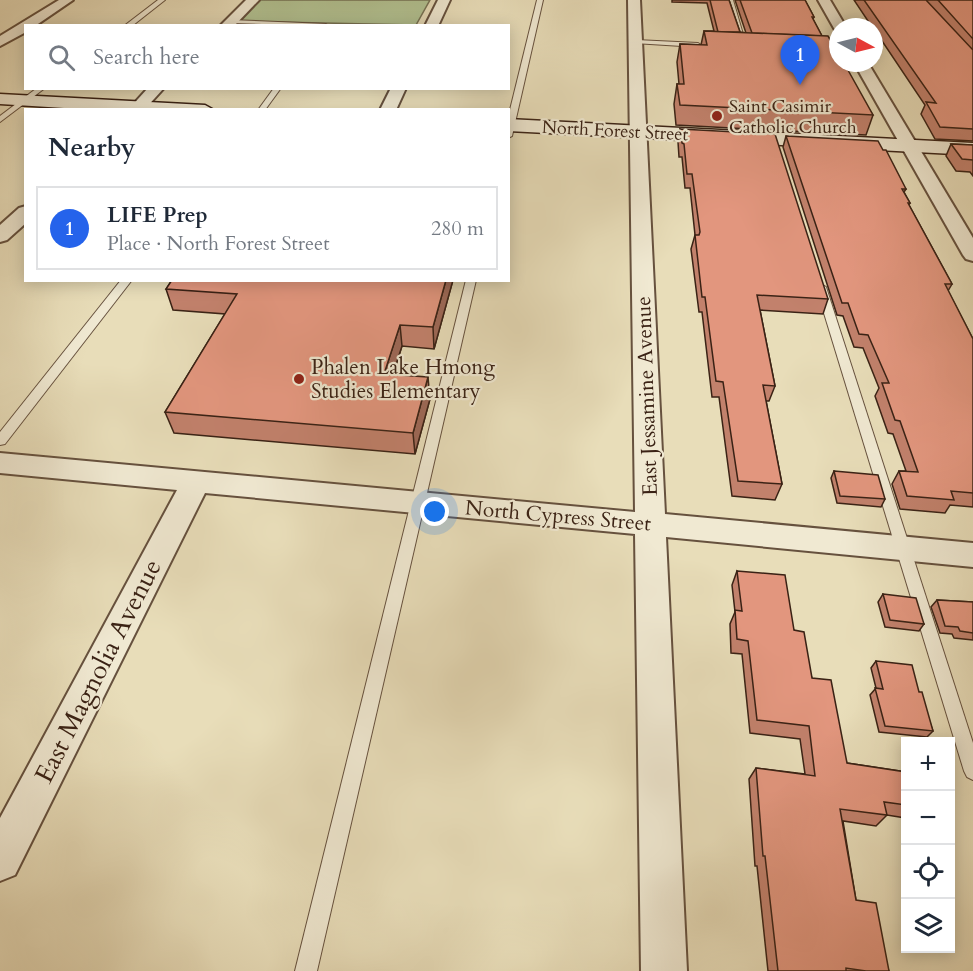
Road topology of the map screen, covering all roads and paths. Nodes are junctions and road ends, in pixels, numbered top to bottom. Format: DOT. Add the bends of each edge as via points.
graph roads {
  1 [pos="67,0"];
  2 [pos="162,0"];
  3 [pos="253,0"];
  4 [pos="444,0"];
  5 [pos="540,0"];
  6 [pos="634,0"];
  7 [pos="730,0"];
  8 [pos="824,0"];
  9 [pos="835,18"];
  10 [pos="228,23"];
  11 [pos="29,24"];
  12 [pos="130,24"];
  13 [pos="261,24"];
  14 [pos="432,24"];
  15 [pos="24,27"];
  16 [pos="0,42"];
  17 [pos="636,42"];
  18 [pos="701,45"];
  19 [pos="734,46"];
  20 [pos="745,47"];
  21 [pos="757,47"];
  22 [pos="866,72"];
  23 [pos="39,90"];
  24 [pos="156,90"];
  25 [pos="276,90"];
  26 [pos="398,90"];
  27 [pos="0,99"];
  28 [pos="26,100"];
  29 [pos="136,108"];
  30 [pos="263,108"];
  31 [pos="389,108"];
  32 [pos="0,120"];
  33 [pos="510,125"];
  34 [pos="510,129"];
  35 [pos="639,132"];
  36 [pos="910,146"];
  37 [pos="973,149"];
  38 [pos="24,214"];
  39 [pos="0,236"];
  40 [pos="973,255"];
  41 [pos="817,273"];
  42 [pos="125,282"];
  43 [pos="471,282"];
  44 [pos="0,441"];
  45 [pos="0,463"];
  46 [pos="196,482"];
  47 [pos="418,502"];
  48 [pos="651,524"];
  49 [pos="904,548"];
  50 [pos="973,555"];
  51 [pos="973,771"];
  52 [pos="0,860"];
  53 [pos="306,971"];
  54 [pos="664,971"];
  1 -- 11 [label="street"];
  2 -- 12 [label="lane"];
  3 -- 10 [label="street"];
  4 -- 14 [label="street"];
  5 -- 33 [label="lane"];
  6 -- 17 [label="street, East Jessamine Avenue"];
  7 -- 20 [label="lane"];
  8 -- 9 [label="street"];
  10 -- 13 [label="lane"];
  15 -- 16 [label="street"];
  17 -- 18 [label="lane"];
  17 -- 35 [label="street, East Jessamine Avenue"];
  19 -- 20 [label="lane"];
  20 -- 21 [label="lane"];
  22 -- 36 [label="street"];
  23 -- 28 [label="lane"];
  24 -- 29 [label="street"];
  25 -- 30 [label="lane"];
  26 -- 31 [label="street"];
  27 -- 28 [label="street"];
  28 -- 29 [label="street"];
  28 -- 32 [label="lane"];
  34 -- 35 [label="street, North Forest Street"];
  35 -- 36 [label="street, North Forest Street" via="776,143"];
  35 -- 48 [label="street, East Jessamine Avenue"];
  36 -- 37 [label="street, North Forest Street"];
  36 -- 40 [label="street"];
  38 -- 39 [label="street"];
  41 -- 49 [label="lane"];
  42 -- 44 [label="lane"];
  43 -- 47 [label="lane"];
  45 -- 46 [label="street, North Cypress Street"];
  46 -- 47 [label="street, North Cypress Street"];
  46 -- 52 [label="street, East Magnolia Avenue"];
  47 -- 48 [label="street, North Cypress Street"];
  47 -- 53 [label="lane"];
  48 -- 49 [label="street, North Cypress Street"];
  48 -- 54 [label="street, East Jessamine Avenue"];
  49 -- 50 [label="street, North Cypress Street"];
  49 -- 51 [label="lane"];
}
